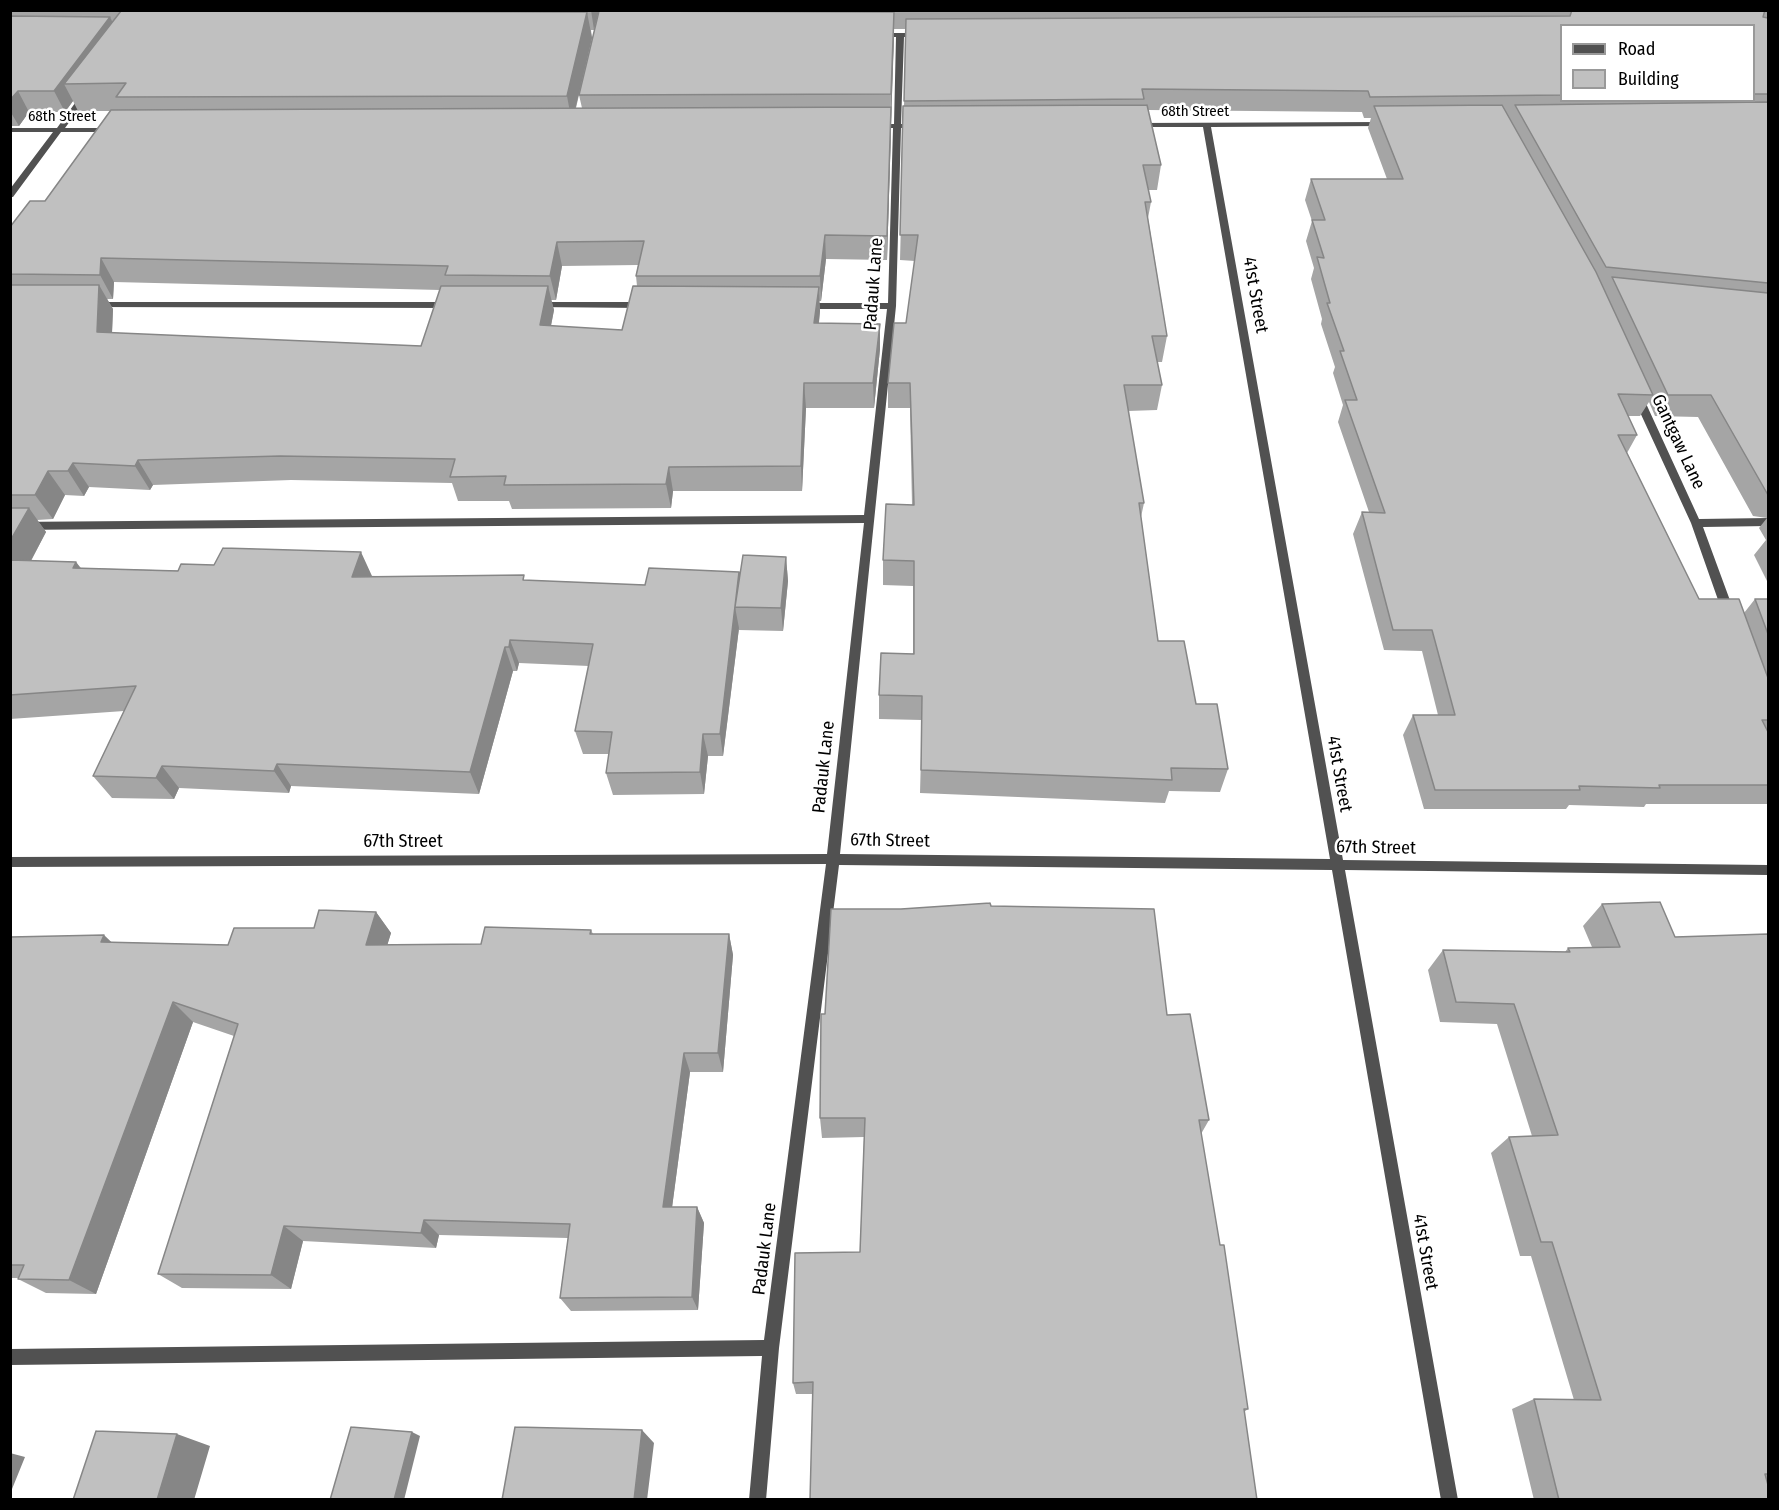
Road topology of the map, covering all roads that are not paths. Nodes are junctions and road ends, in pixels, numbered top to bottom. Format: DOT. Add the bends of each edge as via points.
graph roads {
  1 [pos="864,35"];
  2 [pos="900,35"];
  3 [pos="936,35"];
  4 [pos="95,82"];
  5 [pos="1393,124"];
  6 [pos="1124,125"];
  7 [pos="1207,125"];
  8 [pos="863,126"];
  9 [pos="899,126"];
  10 [pos="923,126"];
  11 [pos="10,130"];
  12 [pos="119,130"];
  13 [pos="60,131"];
  14 [pos="10,195"];
  15 [pos="82,304"];
  16 [pos="463,305"];
  17 [pos="523,305"];
  18 [pos="654,306"];
  19 [pos="797,306"];
  20 [pos="892,306"];
  21 [pos="1634,387"];
  22 [pos="868,519"];
  23 [pos="1768,522"];
  24 [pos="1695,523"];
  25 [pos="10,526"];
  26 [pos="1732,622"];
  27 [pos="833,859"];
  28 [pos="10,862"];
  29 [pos="1337,866"];
  30 [pos="1768,870"];
  31 [pos="771,1348"];
  32 [pos="10,1357"];
  33 [pos="757,1500"];
  34 [pos="1450,1500"];
  1 -- 2 [label="street"];
  2 -- 3 [label="street"];
  2 -- 9 [label="street, Padauk Lane"];
  4 -- 13 [label="street"];
  5 -- 7 [label="street, 68th Street"];
  6 -- 7 [label="street, 68th Street"];
  7 -- 29 [label="street, 41st Street"];
  8 -- 9 [label="street"];
  9 -- 10 [label="street"];
  9 -- 20 [label="street, Padauk Lane"];
  11 -- 13 [label="street, 68th Street"];
  12 -- 13 [label="street, 68th Street"];
  13 -- 14 [label="street"];
  15 -- 16 [label="street"];
  17 -- 18 [label="street"];
  19 -- 20 [label="street"];
  20 -- 22 [label="street, Padauk Lane"];
  21 -- 24 [label="street, Gantgaw Lane"];
  22 -- 25 [label="street"];
  22 -- 27 [label="street, Padauk Lane"];
  23 -- 24 [label="street"];
  24 -- 26 [label="street, Gantgaw Lane"];
  27 -- 28 [label="street, 67th Street"];
  27 -- 29 [label="street, 67th Street"];
  27 -- 31 [label="street, Padauk Lane"];
  29 -- 30 [label="street, 67th Street"];
  29 -- 34 [label="street, 41st Street"];
  31 -- 32 [label="street"];
  31 -- 33 [label="street, Padauk Lane"];
}
